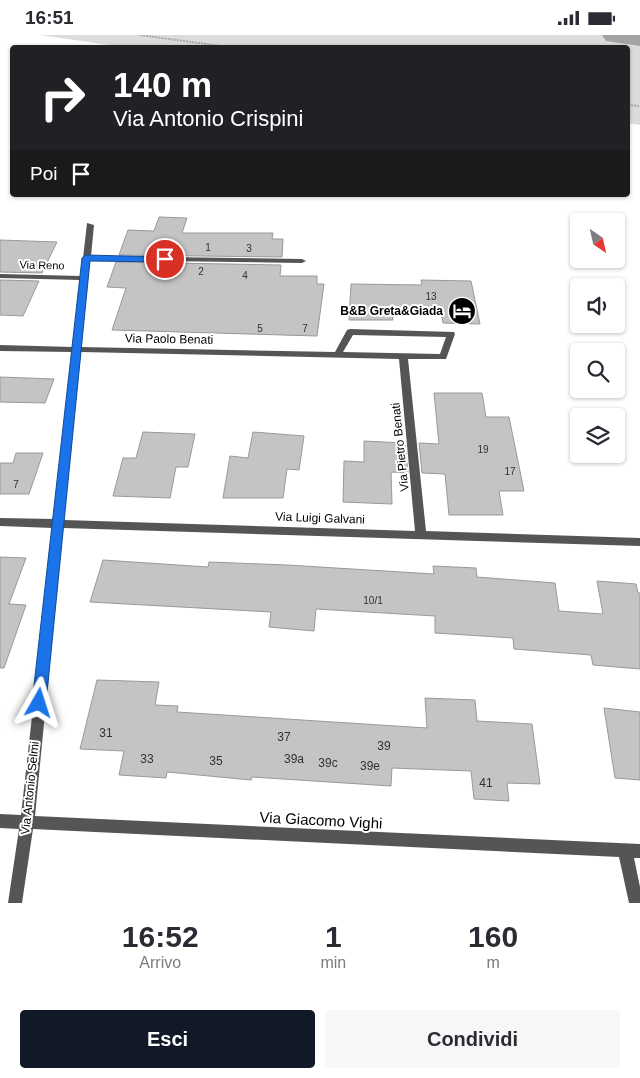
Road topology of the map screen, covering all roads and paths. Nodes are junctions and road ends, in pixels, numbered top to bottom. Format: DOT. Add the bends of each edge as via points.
graph roads {
  1 [pos="140,35"];
  2 [pos="213,45"];
  3 [pos="90,225"];
  4 [pos="86,258"];
  5 [pos="302,261"];
  6 [pos="0,276"];
  7 [pos="84,278"];
  8 [pos="0,348"];
  9 [pos="76,349"];
  10 [pos="337,355"];
  11 [pos="404,356"];
  12 [pos="0,522"];
  13 [pos="58,524"];
  14 [pos="421,535"];
  15 [pos="640,542"];
  16 [pos="0,821"];
  17 [pos="26,822"];
  18 [pos="625,850"];
  19 [pos="640,851"];
  20 [pos="15,903"];
  21 [pos="636,903"];
  1 -- 2 [label="path"];
  3 -- 4 [label="street, Via Antonio Selmi"];
  4 -- 5 [label="street"];
  4 -- 7 [label="street, Via Antonio Selmi"];
  6 -- 7 [label="street, Via Reno"];
  7 -- 9 [label="street, Via Antonio Selmi"];
  8 -- 9 [label="street, Via Paolo Benati"];
  9 -- 10 [label="street, Via Paolo Benati"];
  9 -- 13 [label="street, Via Antonio Selmi"];
  10 -- 11 [label="street, Via Paolo Benati"];
  10 -- 11 [label="street, Via Paolo Benati" via="350,333 451,335 443,357"];
  11 -- 14 [label="street, Via Pietro Benati"];
  12 -- 13 [label="street, Via Luigi Galvani"];
  13 -- 14 [label="street, Via Luigi Galvani"];
  13 -- 17 [label="street, Via Antonio Selmi"];
  14 -- 15 [label="street, Via Luigi Galvani"];
  16 -- 17 [label="street, Via Giacomo Vighi"];
  17 -- 18 [label="street, Via Giacomo Vighi"];
  17 -- 20 [label="street, Via Antonio Selmi"];
  18 -- 19 [label="street, Via Giacomo Vighi"];
  18 -- 21 [label="street"];
}
